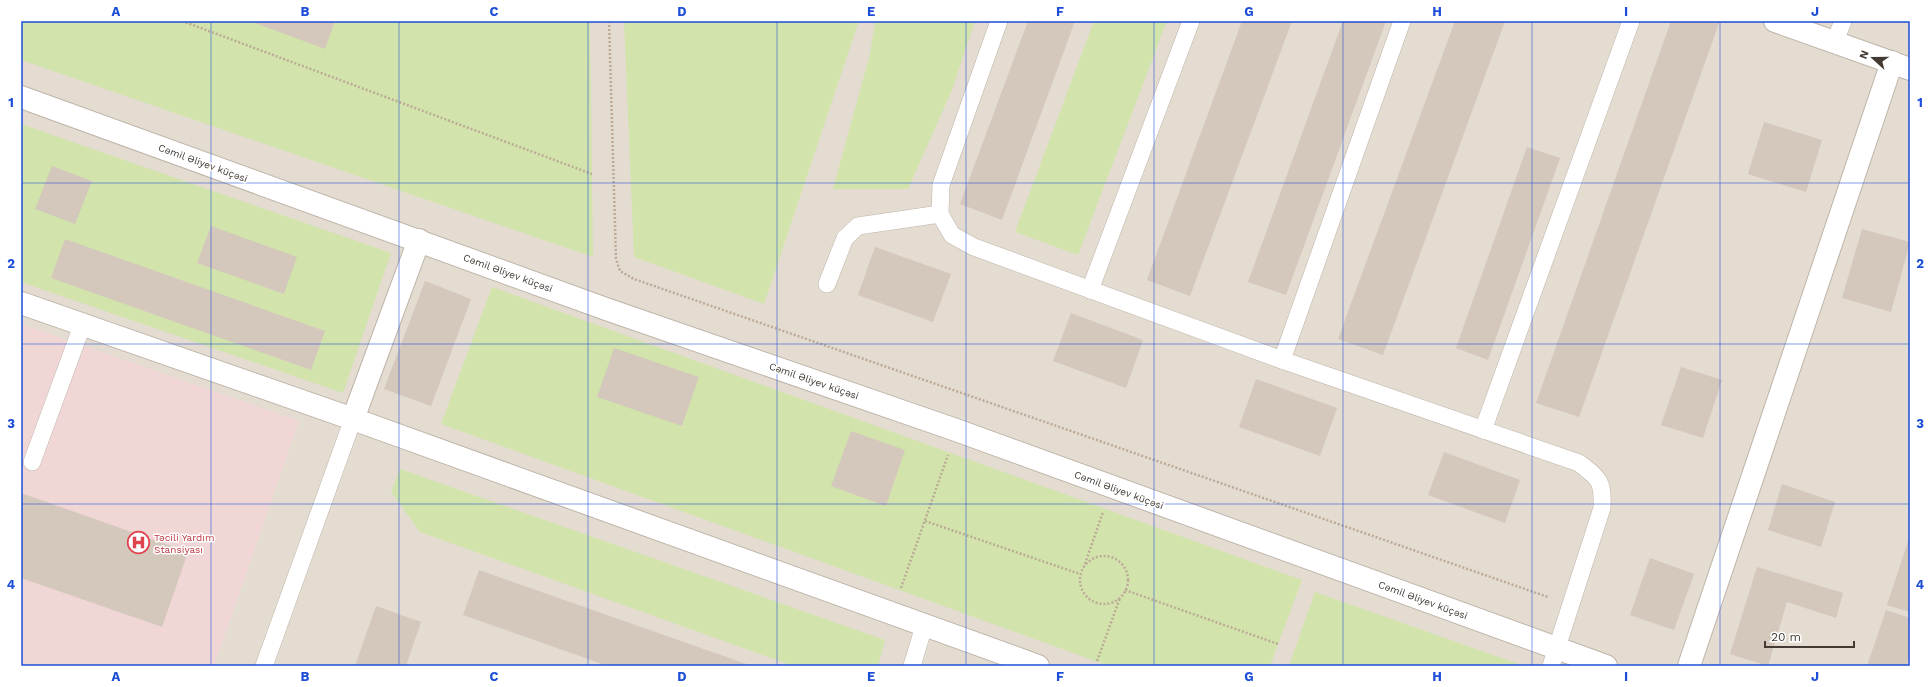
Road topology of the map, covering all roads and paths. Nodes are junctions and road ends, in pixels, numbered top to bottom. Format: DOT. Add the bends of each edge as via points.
graph roads {
  1 [pos="182,21"];
  2 [pos="609,21"];
  3 [pos="999,21"];
  4 [pos="1191,21"];
  5 [pos="1402,21"];
  6 [pos="1631,21"];
  7 [pos="1775,21"];
  8 [pos="1843,21"];
  9 [pos="1835,42"];
  10 [pos="1901,66"];
  11 [pos="21,97"];
  12 [pos="592,174"];
  13 [pos="940,214"];
  14 [pos="419,240"];
  15 [pos="828,284"];
  16 [pos="1090,290"];
  17 [pos="21,303"];
  18 [pos="82,323"];
  19 [pos="1282,360"];
  20 [pos="352,419"];
  21 [pos="1483,430"];
  22 [pos="949,453"];
  23 [pos="32,462"];
  24 [pos="1104,509"];
  25 [pos="925,521"];
  26 [pos="1084,566"];
  27 [pos="1080,574"];
  28 [pos="900,590"];
  29 [pos="1125,590"];
  30 [pos="1120,598"];
  31 [pos="1571,606"];
  32 [pos="924,626"];
  33 [pos="1278,644"];
  34 [pos="1554,658"];
  35 [pos="1096,661"];
  36 [pos="264,666"];
  37 [pos="912,666"];
  38 [pos="1038,666"];
  39 [pos="1606,666"];
  40 [pos="1689,666"];
  1 -- 12 [label="path"];
  2 -- 31 [label="path" via="616,259 620,271 634,279"];
  3 -- 13 [label="lane" via="941,185"];
  4 -- 16 [label="lane"];
  5 -- 19 [label="lane"];
  6 -- 21 [label="lane"];
  7 -- 9 [label="street"];
  8 -- 9 [label="lane"];
  9 -- 10 [label="street"];
  10 -- 40 [label="street"];
  11 -- 14 [label="street, Cəmil Əliyev küçəsi"];
  13 -- 15 [label="lane" via="858,226 845,238"];
  13 -- 16 [label="lane" via="952,235 974,247"];
  14 -- 20 [label="street"];
  14 -- 34 [label="street, Cəmil Əliyev küçəsi" via="606,309 956,430"];
  16 -- 19 [label="lane"];
  17 -- 18 [label="street"];
  18 -- 20 [label="street"];
  18 -- 23 [label="lane"];
  19 -- 21 [label="lane"];
  20 -- 32 [label="street"];
  20 -- 36 [label="lane"];
  21 -- 31 [label="lane" via="1579,463 1595,476 1603,489 1602,508"];
  22 -- 25 [label="path"];
  24 -- 26 [label="path"];
  25 -- 27 [label="path"];
  25 -- 28 [label="path"];
  26 -- 27 [label="path"];
  26 -- 29 [label="path" via="1099,556 1116,559 1127,573 1128,582"];
  27 -- 30 [label="path" via="1082,591 1095,603 1113,603"];
  29 -- 30 [label="path"];
  29 -- 33 [label="path"];
  30 -- 35 [label="path"];
  31 -- 34 [label="lane"];
  32 -- 37 [label="lane"];
  32 -- 38 [label="street"];
  34 -- 39 [label="street, Cəmil Əliyev küçəsi"];
}
